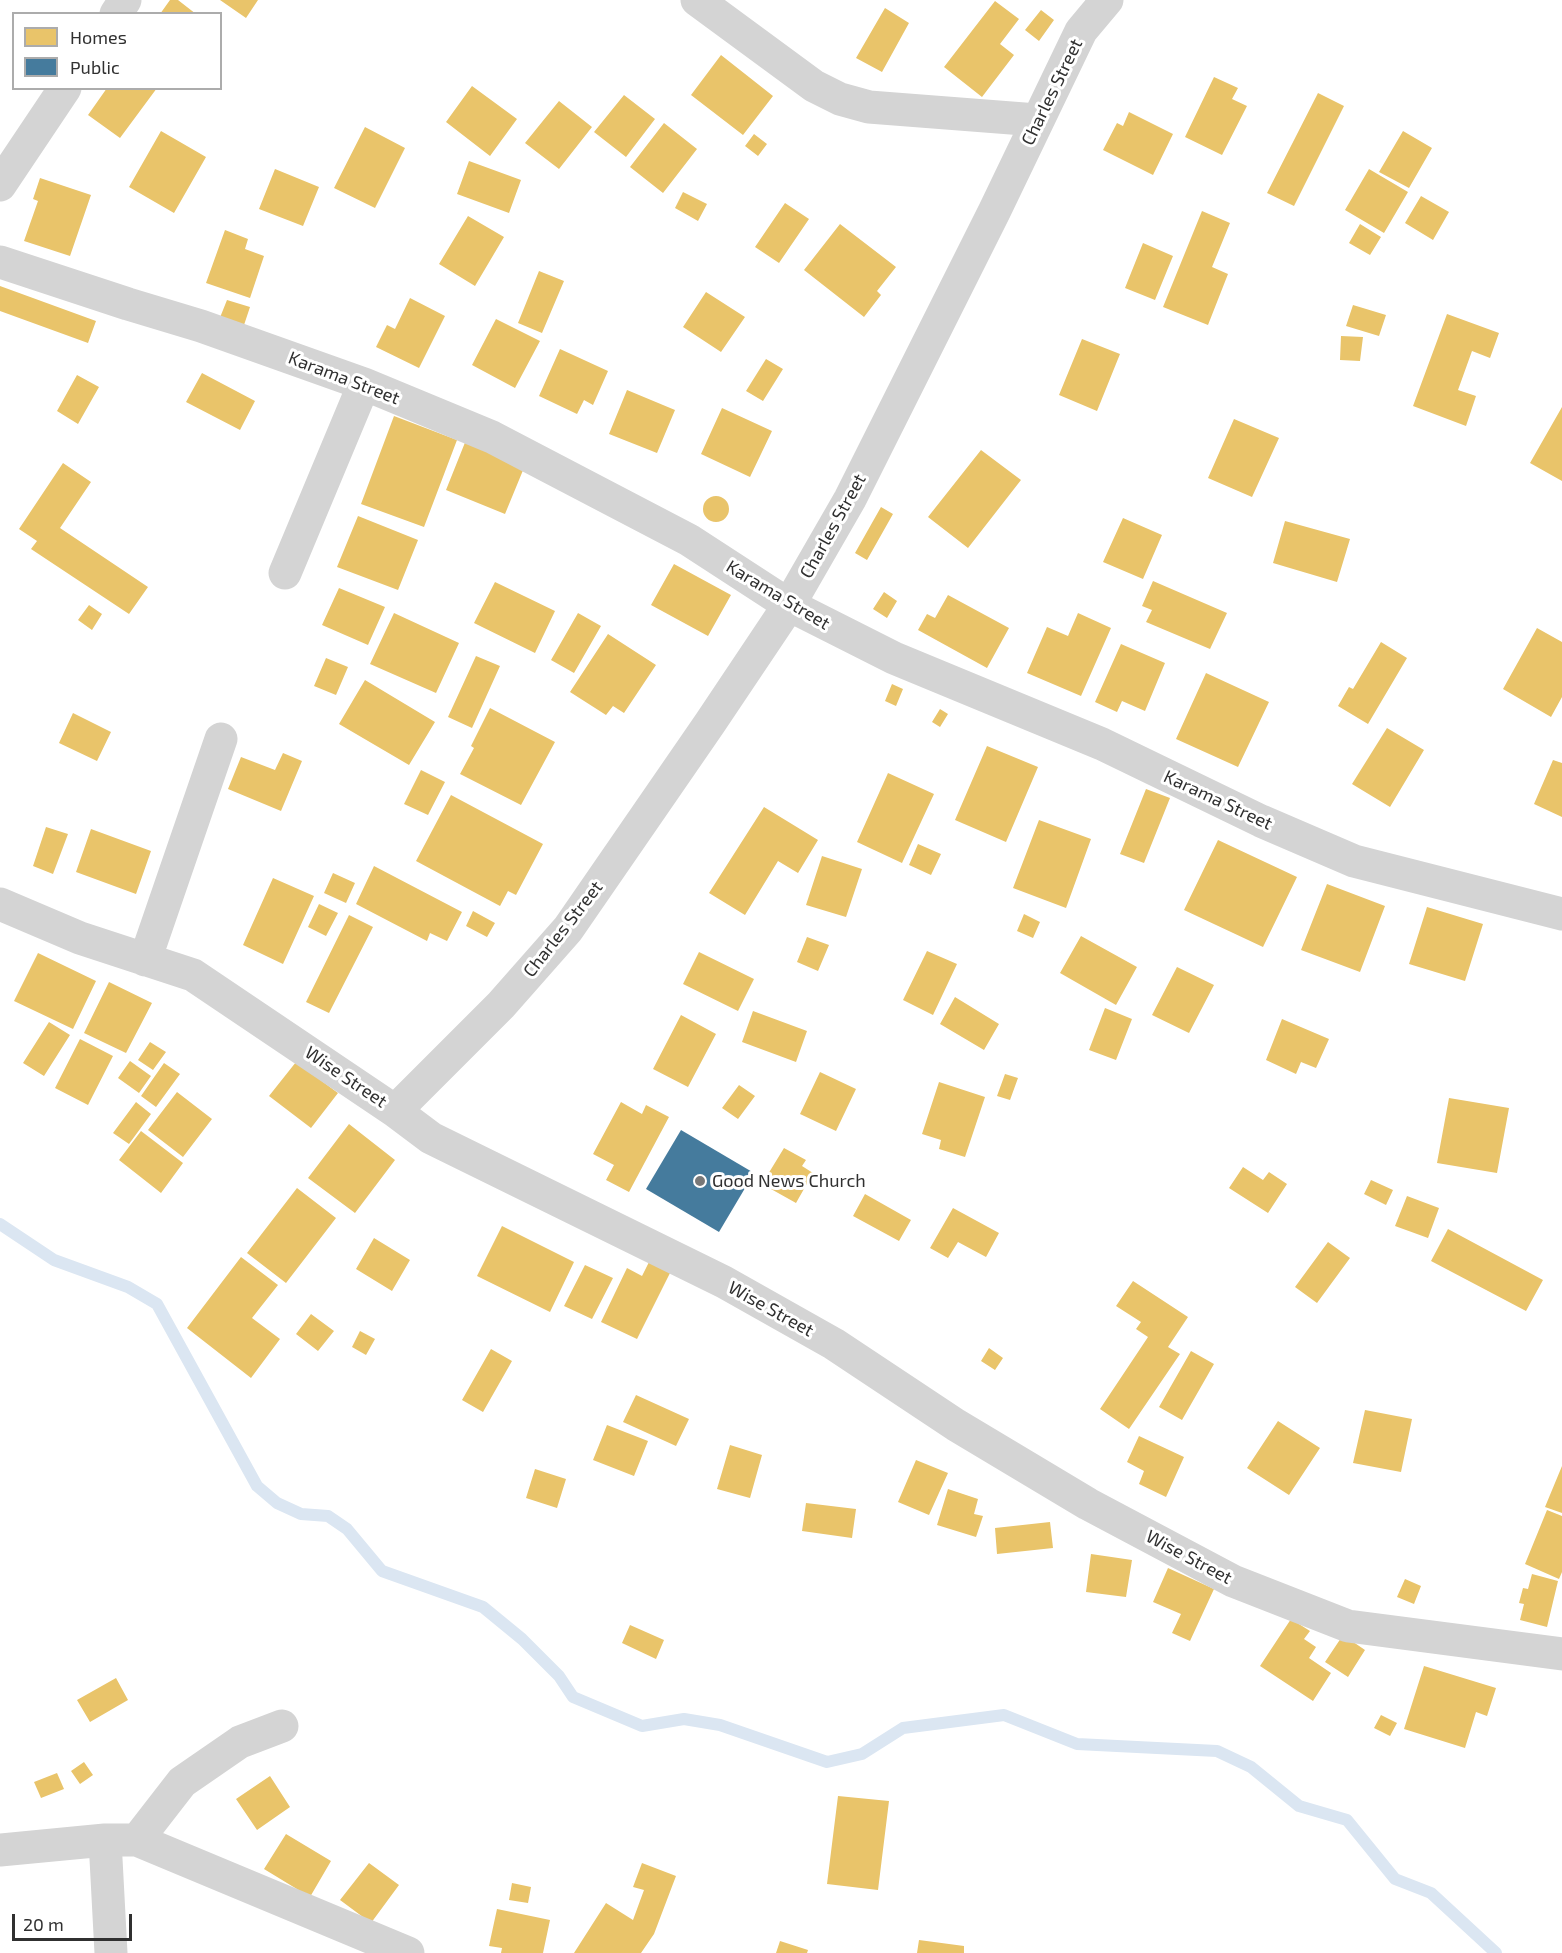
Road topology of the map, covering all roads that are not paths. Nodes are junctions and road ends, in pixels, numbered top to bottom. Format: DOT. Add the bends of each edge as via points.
graph roads {
  1 [pos="698,0"];
  2 [pos="1107,0"];
  3 [pos="64,90"];
  4 [pos="1037,120"];
  5 [pos="0,186"];
  6 [pos="0,262"];
  7 [pos="364,384"];
  8 [pos="285,573"];
  9 [pos="789,605"];
  10 [pos="221,739"];
  11 [pos="0,904"];
  12 [pos="1562,914"];
  13 [pos="145,960"];
  14 [pos="395,1111"];
  15 [pos="1562,1654"];
  16 [pos="282,1726"];
  17 [pos="121,1840"];
  18 [pos="0,1850"];
  19 [pos="111,1953"];
  20 [pos="408,1953"];
  1 -- 4 [label="street" via="814,86 840,99 869,107"];
  2 -- 4 [label="street, Charles Street" via="1081,31"];
  3 -- 5 [label="street"];
  4 -- 9 [label="street, Charles Street" via="850,499"];
  6 -- 7 [label="street, Karama Street" via="201,326"];
  7 -- 8 [label="street"];
  7 -- 9 [label="street, Karama Street" via="492,437 689,540"];
  9 -- 12 [label="street, Karama Street" via="894,658 1102,744 1354,861"];
  9 -- 14 [label="street, Charles Street" via="568,929 501,1005"];
  10 -- 13 [label="street"];
  11 -- 13 [label="street, Wise Street"];
  13 -- 14 [label="street, Wise Street" via="193,975"];
  14 -- 15 [label="street, Wise Street" via="431,1138 724,1282 834,1344 956,1425 1077,1498 1233,1581 1348,1626"];
  16 -- 17 [label="street" via="240,1742 182,1782"];
  17 -- 18 [label="street"];
  17 -- 19 [label="street"];
  17 -- 20 [label="street"];
}
